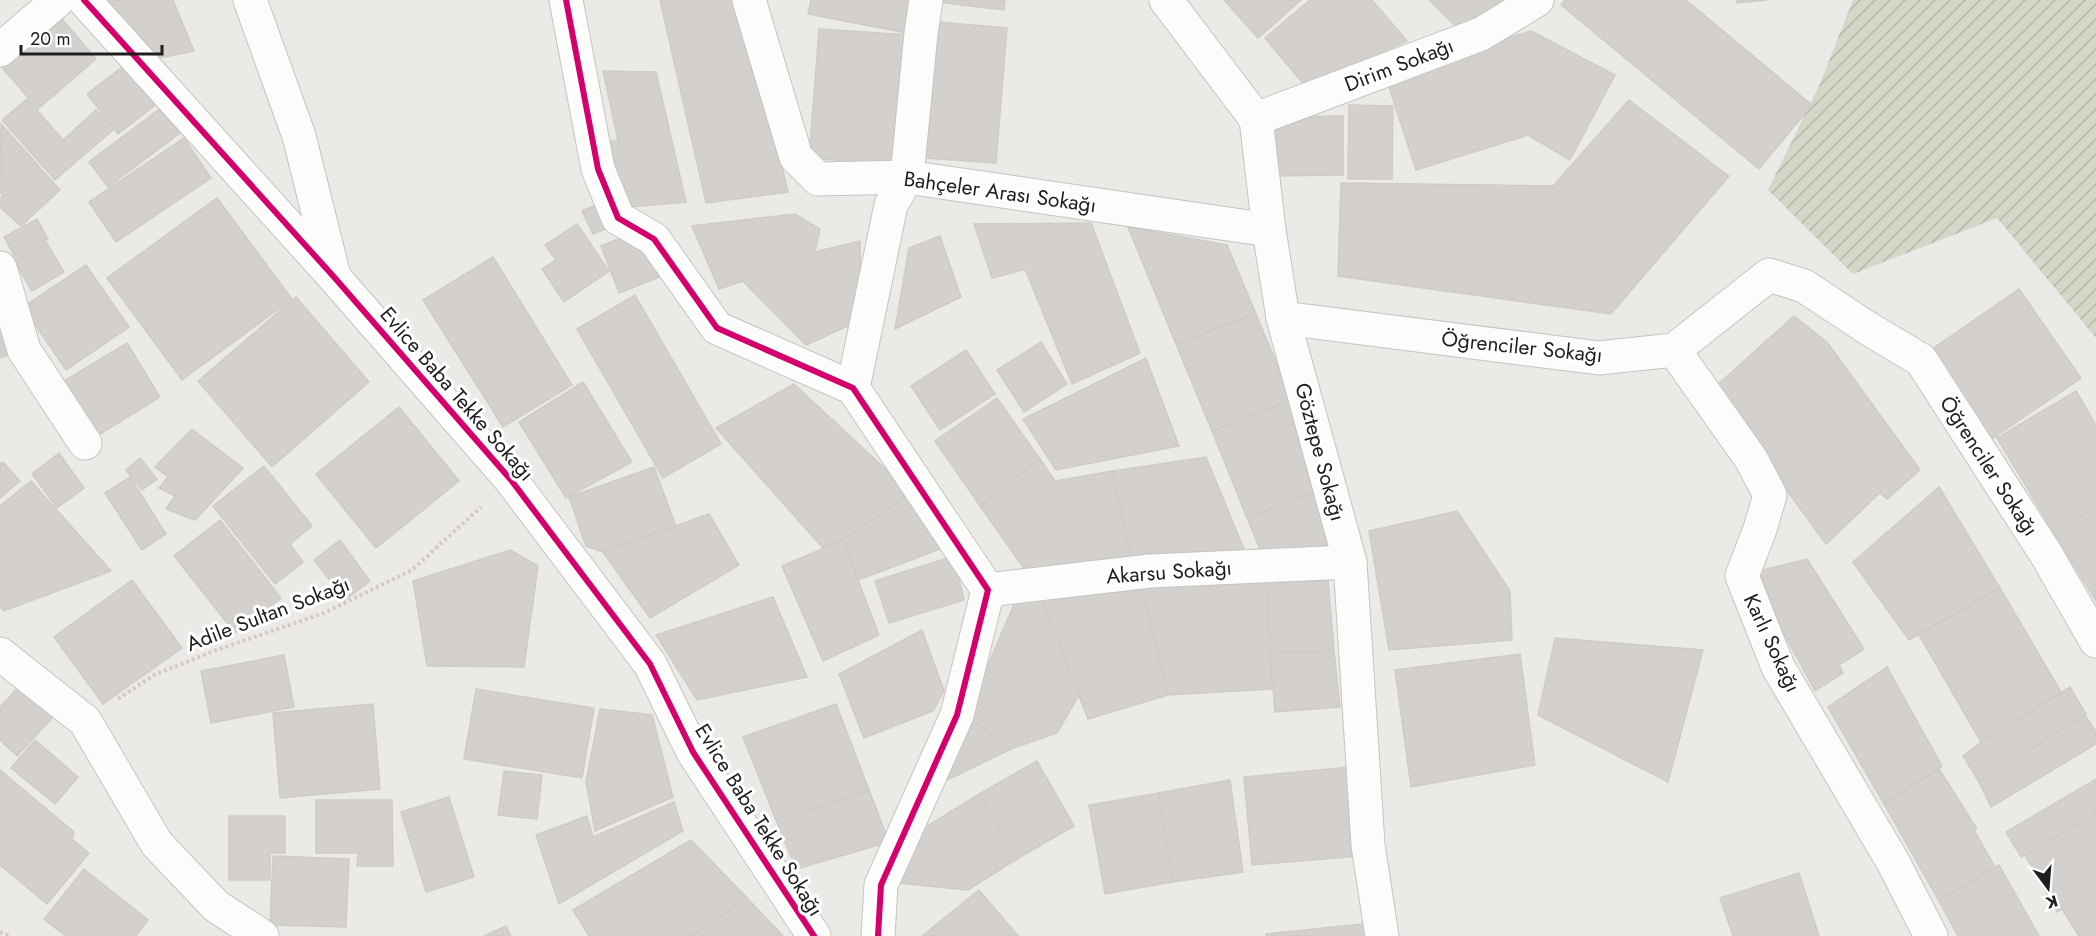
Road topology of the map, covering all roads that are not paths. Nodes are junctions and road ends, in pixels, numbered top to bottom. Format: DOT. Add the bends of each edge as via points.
graph roads {
  1 [pos="58,0"];
  2 [pos="84,0"];
  3 [pos="250,0"];
  4 [pos="566,0"];
  5 [pos="749,0"];
  6 [pos="926,0"];
  7 [pos="1166,0"];
  8 [pos="1536,0"];
  9 [pos="0,50"];
  10 [pos="1256,119"];
  11 [pos="907,177"];
  12 [pos="1269,230"];
  13 [pos="0,268"];
  14 [pos="334,277"];
  15 [pos="1283,318"];
  16 [pos="1674,350"];
  17 [pos="853,388"];
  18 [pos="85,443"];
  19 [pos="1350,562"];
  20 [pos="988,590"];
  21 [pos="2096,641"];
  22 [pos="0,654"];
  23 [pos="262,936"];
  24 [pos="814,936"];
  25 [pos="878,936"];
  26 [pos="1382,936"];
  27 [pos="1931,936"];
  1 -- 9 [label="street"];
  2 -- 14 [label="street, Evlice Baba Tekke Sokağı"];
  3 -- 14 [label="street" via="299,136"];
  4 -- 17 [label="street" via="598,169 618,218 654,238 717,328"];
  5 -- 11 [label="street, Bahçeler Arası Sokağı" via="796,157 818,179"];
  6 -- 11 [label="street"];
  7 -- 10 [label="street"];
  8 -- 10 [label="street, Dirim Sokağı" via="1481,34"];
  10 -- 12 [label="street, Göztepe Sokağı"];
  11 -- 12 [label="street, Bahçeler Arası Sokağı"];
  11 -- 17 [label="street" via="891,206"];
  12 -- 15 [label="street, Göztepe Sokağı"];
  13 -- 18 [label="street" via="24,350"];
  14 -- 24 [label="street, Evlice Baba Tekke Sokağı" via="511,480 650,664 693,752"];
  15 -- 16 [label="street, Öğrenciler Sokağı" via="1599,358"];
  15 -- 19 [label="street, Göztepe Sokağı"];
  16 -- 21 [label="street, Öğrenciler Sokağı" via="1769,275 1804,286 1921,360 2046,554"];
  16 -- 27 [label="street, Karlı Sokağı" via="1751,459 1770,495 1742,576 1778,667 1893,862"];
  17 -- 20 [label="street"];
  19 -- 20 [label="street, Akarsu Sokağı" via="1150,571"];
  19 -- 26 [label="street, Göztepe Sokağı" via="1368,845"];
  20 -- 25 [label="street" via="957,715 881,885"];
  22 -- 23 [label="street" via="85,721 157,844 216,906"];
}
